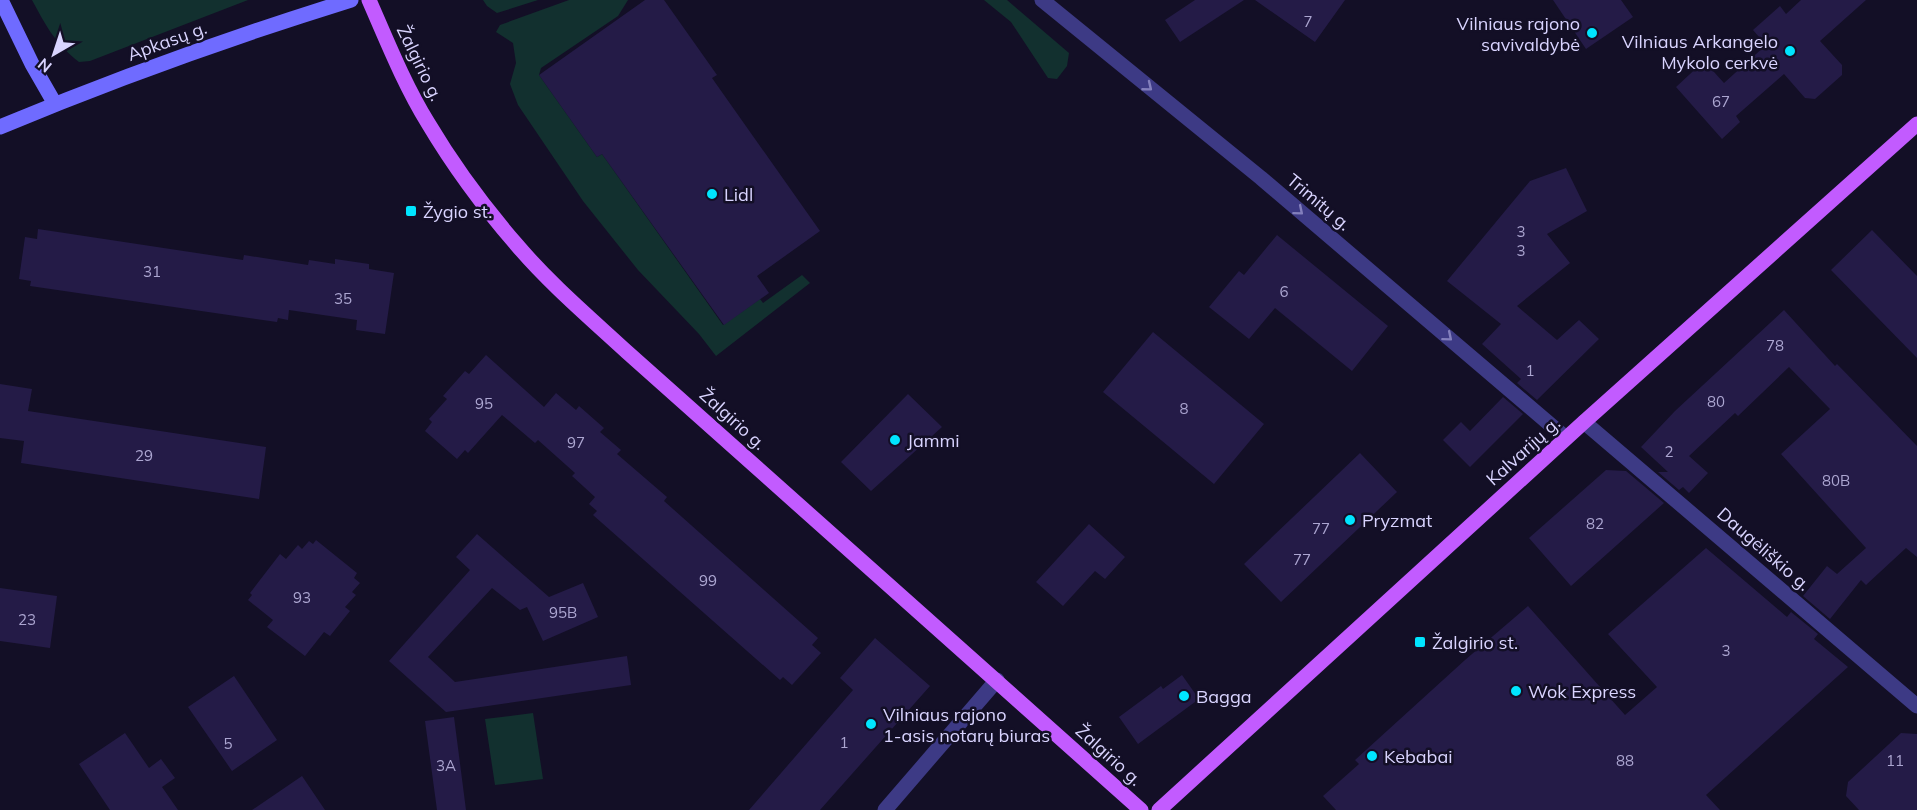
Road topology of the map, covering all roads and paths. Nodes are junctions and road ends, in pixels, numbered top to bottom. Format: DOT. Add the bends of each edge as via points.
graph roads {
  1 [pos="1,0"];
  2 [pos="351,0"];
  3 [pos="369,0"];
  4 [pos="1041,0"];
  5 [pos="55,104"];
  6 [pos="1917,124"];
  7 [pos="0,126"];
  8 [pos="1584,422"];
  9 [pos="1566,438"];
  10 [pos="997,680"];
  11 [pos="1917,706"];
  12 [pos="885,810"];
  13 [pos="1141,810"];
  14 [pos="1160,810"];
  1 -- 5 [label="main road"];
  2 -- 5 [label="main road, Apkasų g." via="267,26"];
  3 -- 10 [label="main road, Žalgirio g." via="427,123 517,245 627,352"];
  4 -- 9 [label="street, Trimitų g., one-way" via="1261,178"];
  5 -- 7 [label="main road, Apkasų g."];
  6 -- 8 [label="main road, Kalvarijų g."];
  8 -- 9 [label="main road, Kalvarijų g."];
  8 -- 11 [label="street, Daugėliškio g."];
  9 -- 14 [label="main road, Kalvarijų g."];
  10 -- 12 [label="street"];
  10 -- 13 [label="main road, Žalgirio g."];
}
